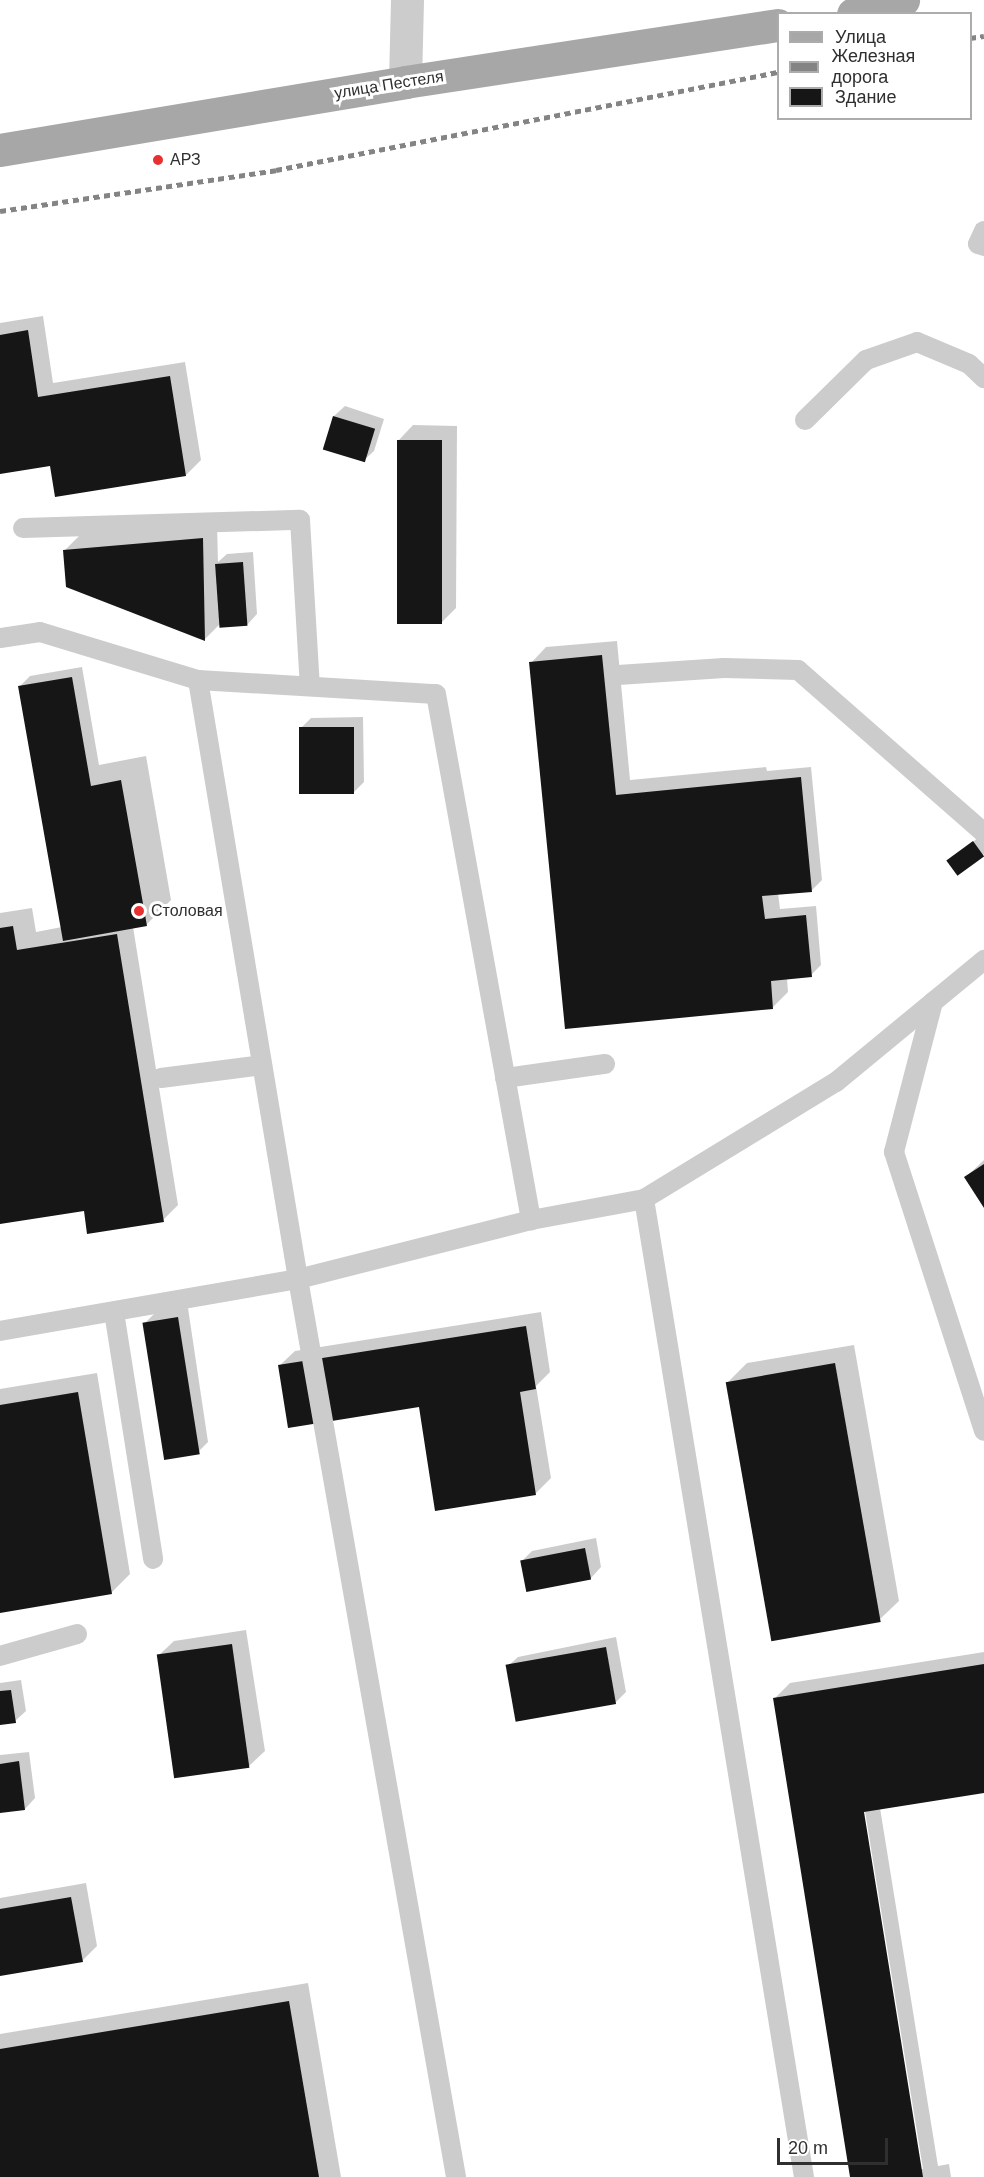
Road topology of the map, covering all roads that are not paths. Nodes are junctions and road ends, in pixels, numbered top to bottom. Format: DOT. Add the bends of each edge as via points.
graph roads {
  1 [pos="407,0"];
  2 [pos="903,0"];
  3 [pos="862,8"];
  4 [pos="777,25"];
  5 [pos="405,82"];
  6 [pos="0,150"];
  7 [pos="984,231"];
  8 [pos="984,246"];
  9 [pos="984,378"];
  10 [pos="805,420"];
  11 [pos="23,528"];
  12 [pos="0,638"];
  13 [pos="618,675"];
  14 [pos="198,680"];
  15 [pos="310,686"];
  16 [pos="984,833"];
  17 [pos="984,960"];
  18 [pos="933,1002"];
  19 [pos="605,1064"];
  20 [pos="262,1065"];
  21 [pos="161,1078"];
  22 [pos="505,1078"];
  23 [pos="644,1199"];
  24 [pos="531,1220"];
  25 [pos="298,1279"];
  26 [pos="114,1311"];
  27 [pos="0,1331"];
  28 [pos="984,1431"];
  29 [pos="153,1559"];
  30 [pos="77,1634"];
  31 [pos="0,1656"];
  32 [pos="456,2177"];
  33 [pos="804,2177"];
  1 -- 5 [label="street"];
  2 -- 3 [label="main road"];
  4 -- 5 [label="main road, улица Пестеля"];
  5 -- 6 [label="main road, улица Пестеля"];
  7 -- 8 [label="lane" via="978,244"];
  9 -- 10 [label="lane" via="969,364 917,342 866,360"];
  11 -- 15 [label="lane" via="300,520"];
  12 -- 14 [label="lane" via="40,632"];
  13 -- 16 [label="lane" via="724,668 798,670"];
  14 -- 15 [label="lane"];
  14 -- 20 [label="lane"];
  15 -- 22 [label="lane" via="436,694"];
  17 -- 18 [label="lane"];
  18 -- 23 [label="lane" via="836,1082"];
  18 -- 28 [label="lane" via="894,1152"];
  19 -- 22 [label="lane"];
  20 -- 21 [label="lane"];
  20 -- 25 [label="lane"];
  22 -- 24 [label="lane"];
  23 -- 24 [label="lane"];
  23 -- 33 [label="lane"];
  24 -- 25 [label="lane"];
  25 -- 26 [label="lane"];
  25 -- 32 [label="lane"];
  26 -- 27 [label="lane"];
  26 -- 29 [label="lane"];
  30 -- 31 [label="lane"];
}
